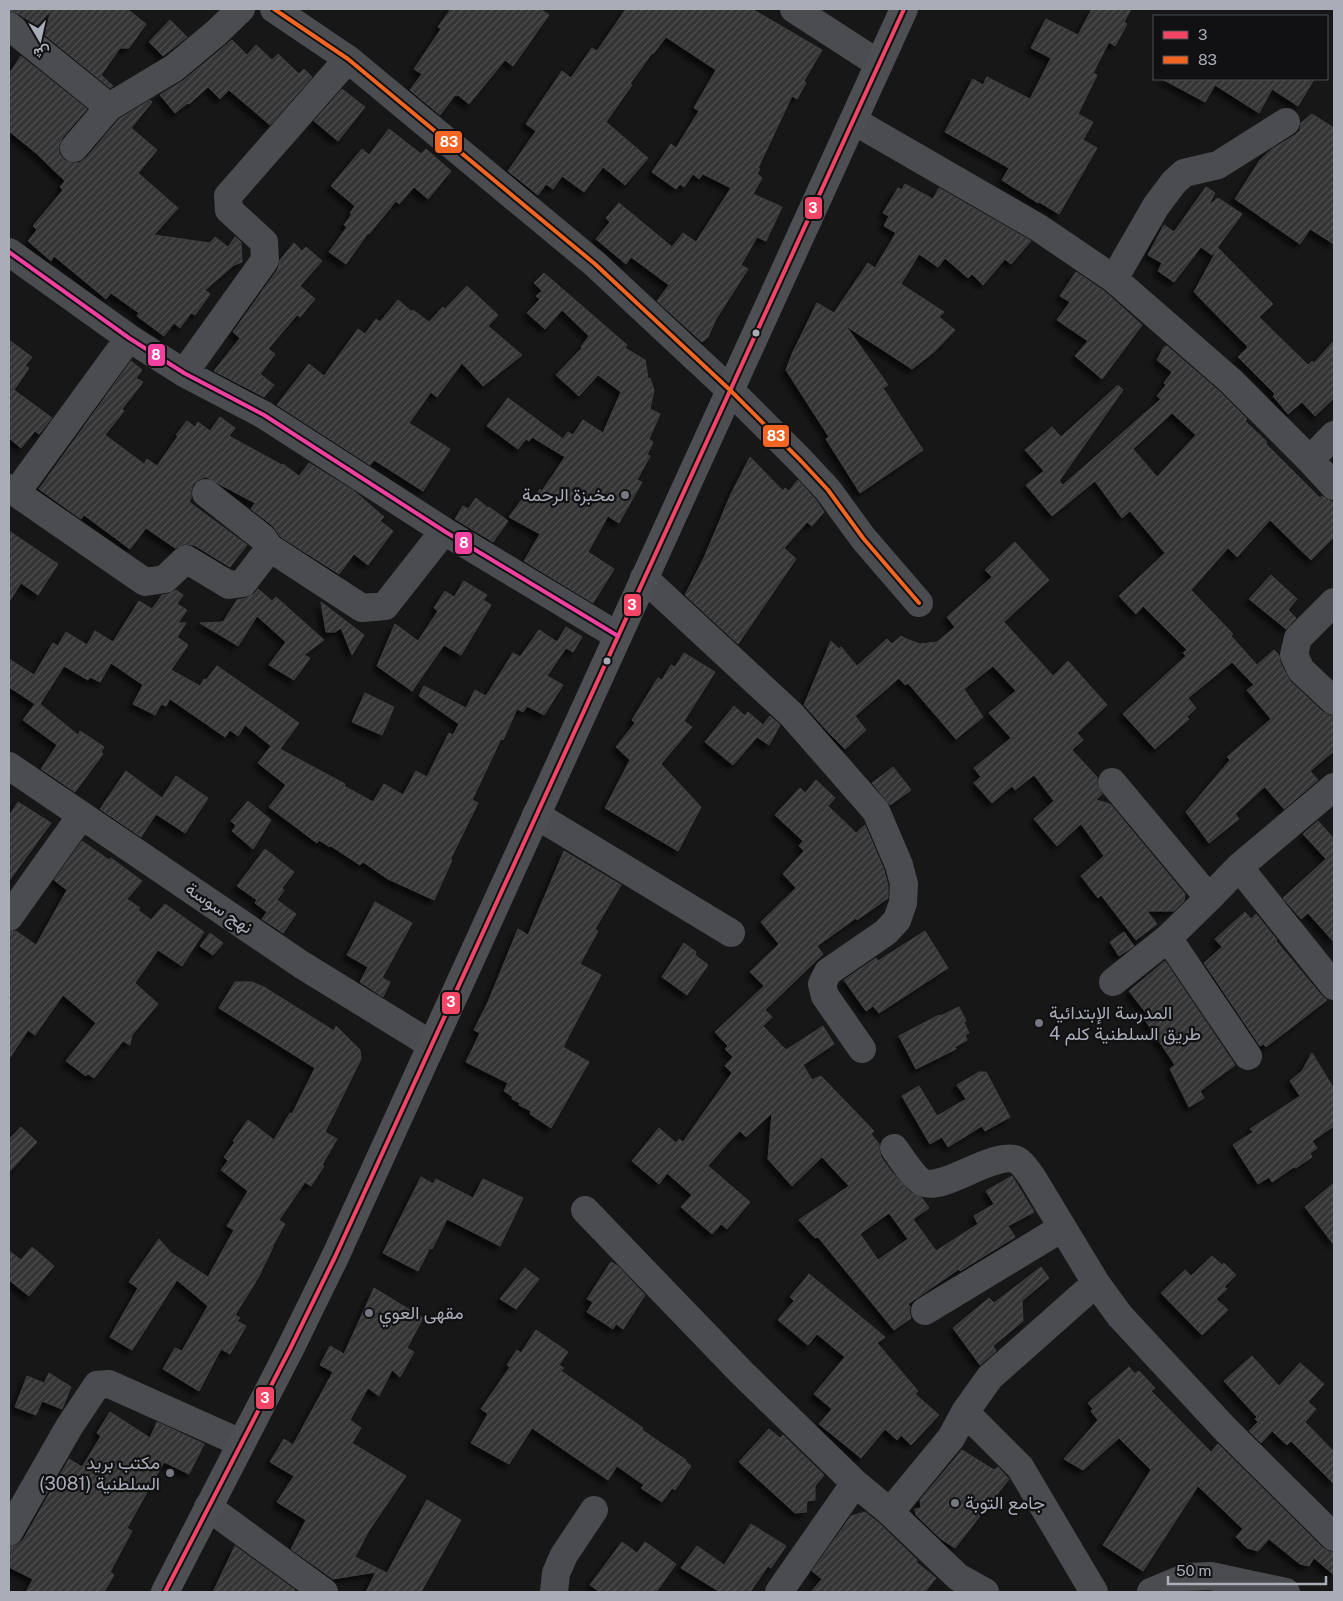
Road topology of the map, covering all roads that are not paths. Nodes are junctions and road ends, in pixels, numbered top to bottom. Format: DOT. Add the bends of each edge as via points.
graph roads {
  1 [pos="241,9"];
  2 [pos="274,9"];
  3 [pos="794,9"];
  4 [pos="904,9"];
  5 [pos="9,26"];
  6 [pos="348,59"];
  7 [pos="878,64"];
  8 [pos="109,107"];
  9 [pos="854,121"];
  10 [pos="1286,122"];
  11 [pos="74,148"];
  12 [pos="9,252"];
  13 [pos="1114,279"];
  14 [pos="129,338"];
  15 [pos="184,373"];
  16 [pos="730,390"];
  17 [pos="1334,435"];
  18 [pos="1310,460"];
  19 [pos="1334,486"];
  20 [pos="12,490"];
  21 [pos="206,493"];
  22 [pos="444,531"];
  23 [pos="270,548"];
  24 [pos="644,578"];
  25 [pos="1334,602"];
  26 [pos="919,603"];
  27 [pos="618,636"];
  28 [pos="1334,701"];
  29 [pos="9,766"];
  30 [pos="1112,782"];
  31 [pos="1334,787"];
  32 [pos="536,815"];
  33 [pos="81,816"];
  34 [pos="1239,866"];
  35 [pos="1210,898"];
  36 [pos="9,917"];
  37 [pos="731,933"];
  38 [pos="1168,938"];
  39 [pos="1113,982"];
  40 [pos="1334,986"];
  41 [pos="432,1045"];
  42 [pos="862,1049"];
  43 [pos="1248,1056"];
  44 [pos="894,1148"];
  45 [pos="585,1210"];
  46 [pos="1062,1228"];
  47 [pos="1096,1283"];
  48 [pos="925,1311"];
  49 [pos="964,1412"];
  50 [pos="242,1442"];
  51 [pos="855,1483"];
  52 [pos="208,1507"];
  53 [pos="594,1510"];
  54 [pos="890,1512"];
  55 [pos="9,1532"];
  56 [pos="1334,1537"];
  57 [pos="165,1592"];
  58 [pos="324,1592"];
  59 [pos="554,1592"];
  60 [pos="779,1592"];
  61 [pos="985,1592"];
  62 [pos="1094,1592"];
  63 [pos="1152,1592"];
  64 [pos="1286,1592"];
  1 -- 8 [label="street" via="174,68"];
  2 -- 6 [label="street"];
  3 -- 7 [label="street"];
  4 -- 7 [label="main road"];
  5 -- 8 [label="street"];
  6 -- 15 [label="street" via="228,196 229,210 264,242 265,260"];
  6 -- 16 [label="street" via="595,264"];
  7 -- 9 [label="main road"];
  8 -- 11 [label="street"];
  9 -- 13 [label="street" via="1039,228"];
  9 -- 16 [label="main road"];
  10 -- 13 [label="street" via="1218,165 1184,173 1174,182 1156,206"];
  12 -- 14 [label="street"];
  13 -- 18 [label="street" via="1231,381"];
  14 -- 15 [label="street"];
  14 -- 20 [label="street"];
  15 -- 22 [label="street" via="264,415"];
  16 -- 24 [label="main road"];
  16 -- 26 [label="street" via="828,490 863,538"];
  17 -- 18 [label="street"];
  18 -- 19 [label="street"];
  20 -- 23 [label="street" via="145,582 165,579 186,559 229,585 243,583"];
  21 -- 23 [label="street" via="263,538"];
  22 -- 23 [label="street" via="385,606 362,608"];
  22 -- 27 [label="street"];
  24 -- 27 [label="main road"];
  24 -- 42 [label="street" via="792,714 876,811 899,865 904,884 903,903 897,920 886,932 828,972 822,984 825,996"];
  25 -- 28 [label="street" via="1298,638 1294,655 1301,670"];
  27 -- 32 [label="main road"];
  29 -- 33 [label="street, نهج سوسة"];
  30 -- 35 [label="street"];
  31 -- 34 [label="street"];
  32 -- 37 [label="street"];
  32 -- 41 [label="main road"];
  33 -- 36 [label="street"];
  33 -- 41 [label="street, نهج سوسة" via="302,965"];
  34 -- 35 [label="street"];
  34 -- 40 [label="street"];
  35 -- 38 [label="street"];
  38 -- 39 [label="street"];
  38 -- 43 [label="street"];
  41 -- 50 [label="main road" via="335,1257"];
  44 -- 46 [label="street" via="914,1175 923,1182 935,1184 1003,1158 1017,1160 1032,1177"];
  45 -- 51 [label="street" via="740,1372"];
  46 -- 47 [label="street"];
  46 -- 48 [label="street"];
  47 -- 49 [label="street" via="990,1376"];
  47 -- 56 [label="street" via="1120,1316 1226,1430"];
  49 -- 54 [label="street" via="951,1438"];
  49 -- 62 [label="street" via="1020,1467"];
  50 -- 52 [label="main road"];
  50 -- 55 [label="street" via="110,1384 97,1385"];
  51 -- 54 [label="street"];
  51 -- 60 [label="street"];
  52 -- 57 [label="main road"];
  52 -- 58 [label="street"];
  53 -- 59 [label="street" via="564,1555 556,1573"];
  54 -- 61 [label="street" via="958,1577"];
  63 -- 64 [label="street" via="1187,1577 1211,1576"];
}
